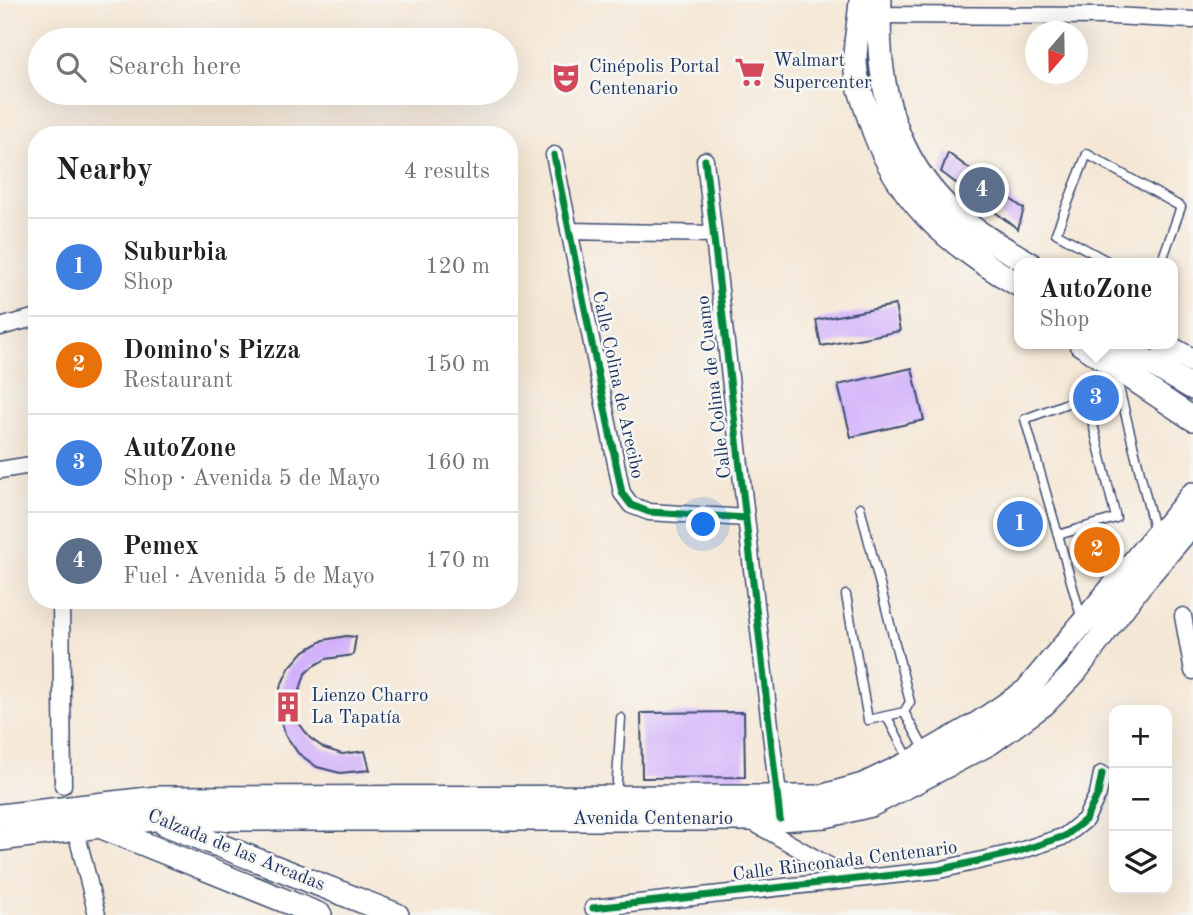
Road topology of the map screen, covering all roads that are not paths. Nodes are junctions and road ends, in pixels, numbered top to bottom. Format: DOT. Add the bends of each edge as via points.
graph roads {
  1 [pos="870,7"];
  2 [pos="1193,20"];
  3 [pos="554,155"];
  4 [pos="705,160"];
  5 [pos="904,172"];
  6 [pos="569,231"];
  7 [pos="713,234"];
  8 [pos="1021,258"];
  9 [pos="1102,258"];
  10 [pos="1163,258"];
  11 [pos="995,271"];
  12 [pos="1014,282"];
  13 [pos="1014,289"];
  14 [pos="28,319"];
  15 [pos="0,327"];
  16 [pos="1172,349"];
  17 [pos="1123,351"];
  18 [pos="1193,361"];
  19 [pos="1193,388"];
  20 [pos="1193,419"];
  21 [pos="28,465"];
  22 [pos="0,470"];
  23 [pos="1193,494"];
  24 [pos="860,507"];
  25 [pos="746,518"];
  26 [pos="1081,528"];
  27 [pos="1181,530"];
  28 [pos="1058,535"];
  29 [pos="1124,571"];
  30 [pos="846,595"];
  31 [pos="61,609"];
  32 [pos="1183,616"];
  33 [pos="1083,622"];
  34 [pos="1193,671"];
  35 [pos="904,712"];
  36 [pos="887,717"];
  37 [pos="621,718"];
  38 [pos="924,767"];
  39 [pos="1102,774"];
  40 [pos="63,785"];
  41 [pos="723,799"];
  42 [pos="114,803"];
  43 [pos="78,807"];
  44 [pos="615,808"];
  45 [pos="779,809"];
  46 [pos="0,816"];
  47 [pos="153,819"];
  48 [pos="748,820"];
  49 [pos="102,828"];
  50 [pos="76,831"];
  51 [pos="0,839"];
  52 [pos="850,878"];
  53 [pos="593,908"];
  54 [pos="97,915"];
  55 [pos="320,915"];
  56 [pos="397,915"];
  1 -- 2 [label="street"];
  1 -- 5 [label="main road"];
  3 -- 6 [label="street, Calle Colina de Arecibo"];
  4 -- 7 [label="street, Calle Colina de Cuamo"];
  5 -- 8 [label="main road" via="957,216"];
  5 -- 11 [label="main road" via="935,226"];
  6 -- 7 [label="street"];
  6 -- 25 [label="street, Calle Colina de Arecibo" via="622,493 631,505 649,513"];
  7 -- 25 [label="street, Calle Colina de Cuamo"];
  9 -- 10 [label="lane" via="1056,233 1087,154 1181,207"];
  11 -- 12 [label="main road"];
  11 -- 13 [label="main road"];
  14 -- 15 [label="street"];
  16 -- 18 [label="main road"];
  17 -- 19 [label="main road"];
  17 -- 20 [label="main road"];
  17 -- 27 [label="lane"];
  21 -- 22 [label="street"];
  23 -- 27 [label="main road"];
  24 -- 35 [label="lane" via="910,702"];
  25 -- 45 [label="street, Calle Colina de Cuamo"];
  26 -- 28 [label="lane"];
  26 -- 28 [label="lane" via="1116,518 1086,396 1025,419"];
  26 -- 29 [label="lane" via="1084,544 1104,564"];
  27 -- 29 [label="main road, Avenida Centenario"];
  27 -- 38 [label="main road, Avenida Centenario" via="1074,673 1044,705 990,743"];
  28 -- 33 [label="lane"];
  29 -- 33 [label="main road, Avenida Centenario"];
  30 -- 36 [label="lane" via="868,720"];
  31 -- 40 [label="street"];
  32 -- 34 [label="street"];
  33 -- 38 [label="main road, Avenida Centenario" via="1026,691"];
  35 -- 36 [label="lane"];
  35 -- 38 [label="lane"];
  36 -- 38 [label="lane"];
  37 -- 44 [label="lane"];
  38 -- 45 [label="main road, Avenida Centenario" via="871,805 825,817"];
  39 -- 52 [label="street, Calle Rinconada Centenario" via="1085,820 1065,836 939,870"];
  41 -- 44 [label="main road, Avenida Centenario"];
  41 -- 45 [label="main road, Avenida Centenario"];
  41 -- 48 [label="street, Calle Rinconada Centenario"];
  42 -- 43 [label="main road, Avenida Centenario"];
  42 -- 44 [label="main road, Avenida Centenario" via="168,798"];
  42 -- 47 [label="main road, Calzada de las Arcadas"];
  43 -- 46 [label="main road, Avenida Centenario"];
  43 -- 49 [label="main road, Calzada de las Arcadas"];
  44 -- 47 [label="main road, Avenida Centenario"];
  44 -- 48 [label="main road, Avenida Centenario"];
  45 -- 48 [label="main road, Avenida Centenario"];
  47 -- 49 [label="main road, Avenida Centenario"];
  47 -- 56 [label="main road, Calzada de las Arcadas"];
  48 -- 52 [label="street, Calle Rinconada Centenario"];
  49 -- 50 [label="main road, Avenida Centenario"];
  49 -- 55 [label="main road, Calzada de las Arcadas"];
  50 -- 51 [label="main road, Avenida Centenario"];
  50 -- 54 [label="street"];
  52 -- 53 [label="street, Calle Rinconada Centenario"];
}
